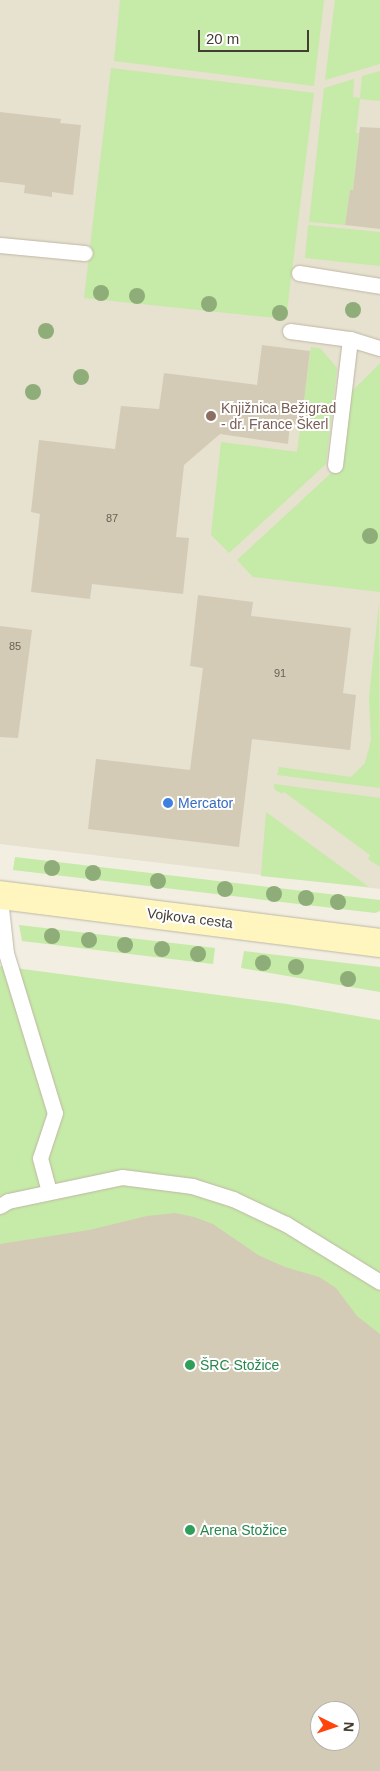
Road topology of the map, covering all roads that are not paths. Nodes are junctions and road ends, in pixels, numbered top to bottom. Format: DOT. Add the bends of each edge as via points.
graph roads {
  1 [pos="0,245"];
  2 [pos="85,253"];
  3 [pos="299,273"];
  4 [pos="380,286"];
  5 [pos="290,331"];
  6 [pos="350,339"];
  7 [pos="380,348"];
  8 [pos="335,465"];
  9 [pos="0,895"];
  10 [pos="0,899"];
  11 [pos="380,943"];
  12 [pos="49,1192"];
  13 [pos="0,1206"];
  14 [pos="380,1282"];
  1 -- 2 [label="lane"];
  3 -- 4 [label="lane"];
  5 -- 6 [label="lane"];
  6 -- 7 [label="lane"];
  6 -- 8 [label="lane"];
  9 -- 11 [label="street, Vojkova cesta"];
  10 -- 12 [label="lane" via="6,953 55,1113 40,1158"];
  12 -- 13 [label="lane"];
  12 -- 14 [label="lane" via="122,1177 192,1186 233,1199 286,1224"];
}
